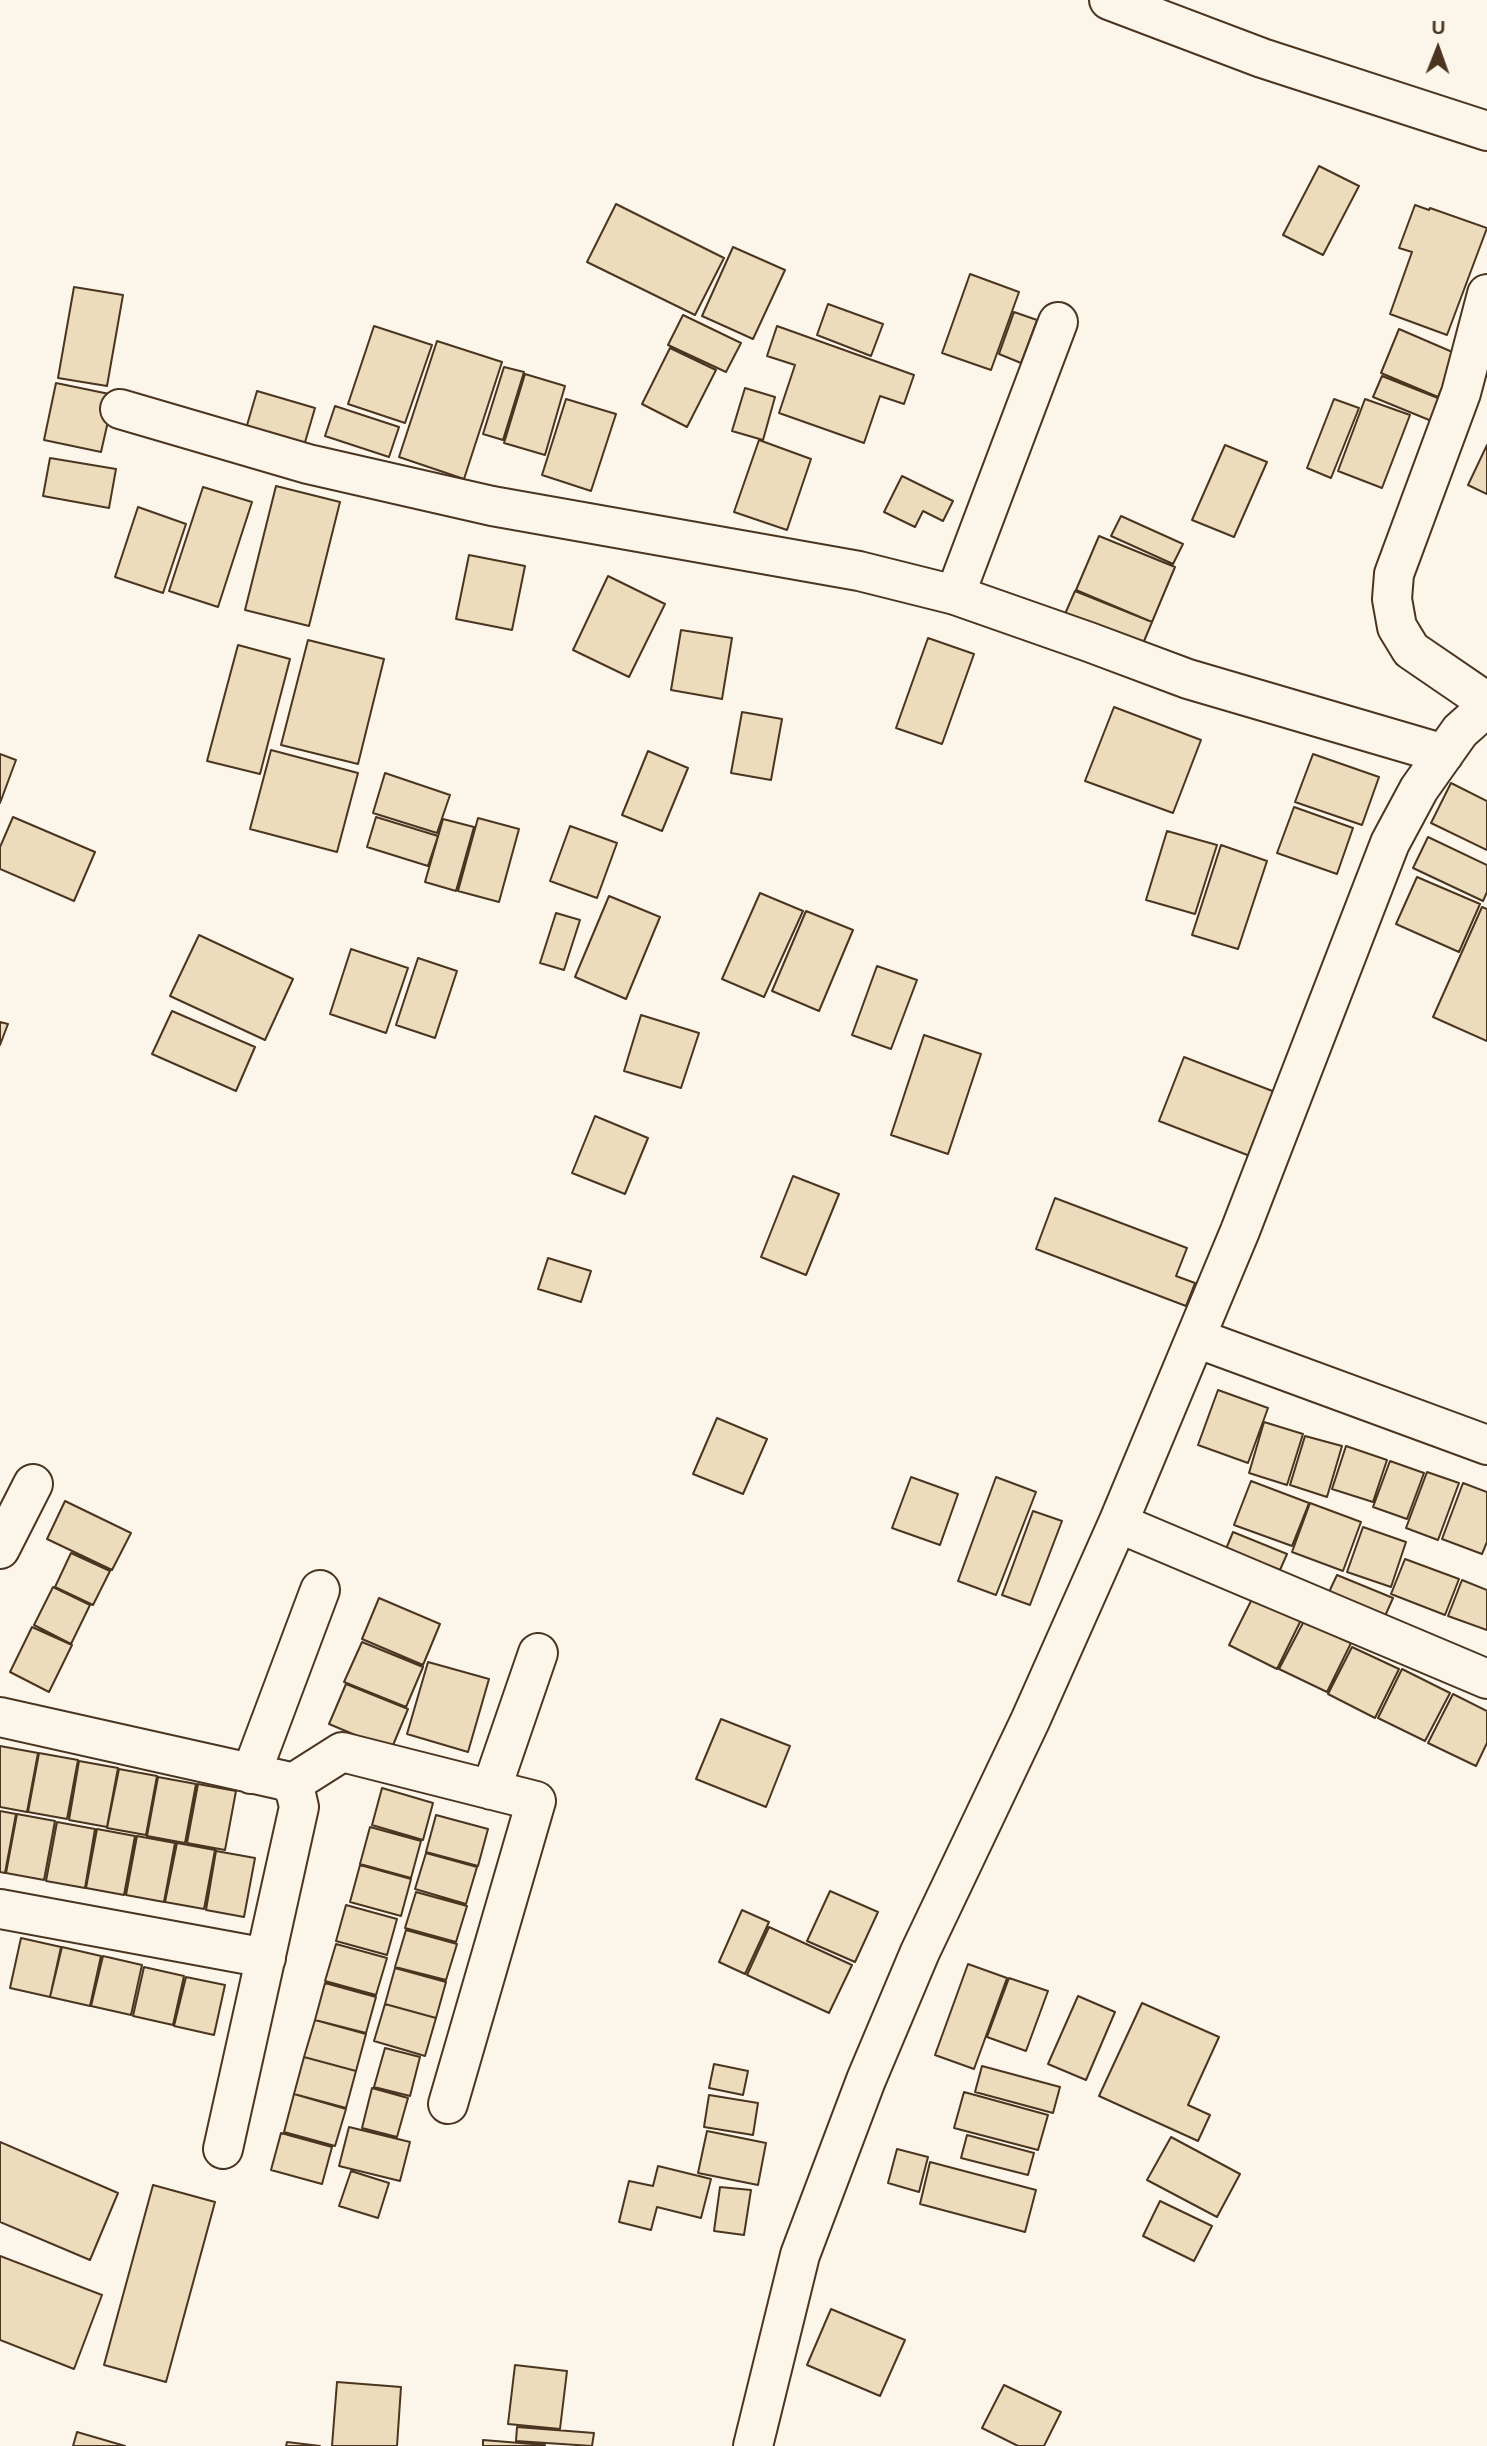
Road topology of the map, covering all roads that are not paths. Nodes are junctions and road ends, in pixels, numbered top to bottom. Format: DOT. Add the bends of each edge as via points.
graph roads {
  1 [pos="1110,0"];
  2 [pos="1487,131"];
  3 [pos="1487,294"];
  4 [pos="1058,322"];
  5 [pos="120,409"];
  6 [pos="955,595"];
  7 [pos="1487,705"];
  8 [pos="1444,754"];
  9 [pos="1196,1338"];
  10 [pos="1487,1445"];
  11 [pos="33,1484"];
  12 [pos="1118,1523"];
  13 [pos="0,1549"];
  14 [pos="320,1590"];
  15 [pos="538,1653"];
  16 [pos="1487,1679"];
  17 [pos="0,1717"];
  18 [pos="251,1774"];
  19 [pos="290,1784"];
  20 [pos="491,1790"];
  21 [pos="0,1909"];
  22 [pos="267,1958"];
  23 [pos="449,2104"];
  24 [pos="223,2148"];
  25 [pos="753,2446"];
  1 -- 2 [label="street" via="1262,58"];
  3 -- 7 [label="street" via="1461,393 1394,574 1392,599 1397,627 1411,650"];
  4 -- 6 [label="street"];
  5 -- 6 [label="street" via="308,464 492,506 859,571"];
  6 -- 8 [label="street" via="1188,679"];
  7 -- 8 [label="street" via="1460,730"];
  8 -- 9 [label="street" via="1390,843"];
  9 -- 10 [label="street"];
  9 -- 12 [label="street"];
  11 -- 13 [label="street"];
  12 -- 16 [label="street"];
  12 -- 25 [label="street" via="920,1952 866,2080 800,2255"];
  14 -- 18 [label="street"];
  15 -- 20 [label="street"];
  17 -- 18 [label="street"];
  18 -- 19 [label="street"];
  19 -- 20 [label="street" via="342,1752"];
  19 -- 22 [label="street" via="299,1807"];
  20 -- 23 [label="street" via="536,1801"];
  21 -- 22 [label="street"];
  22 -- 24 [label="street"];
}
